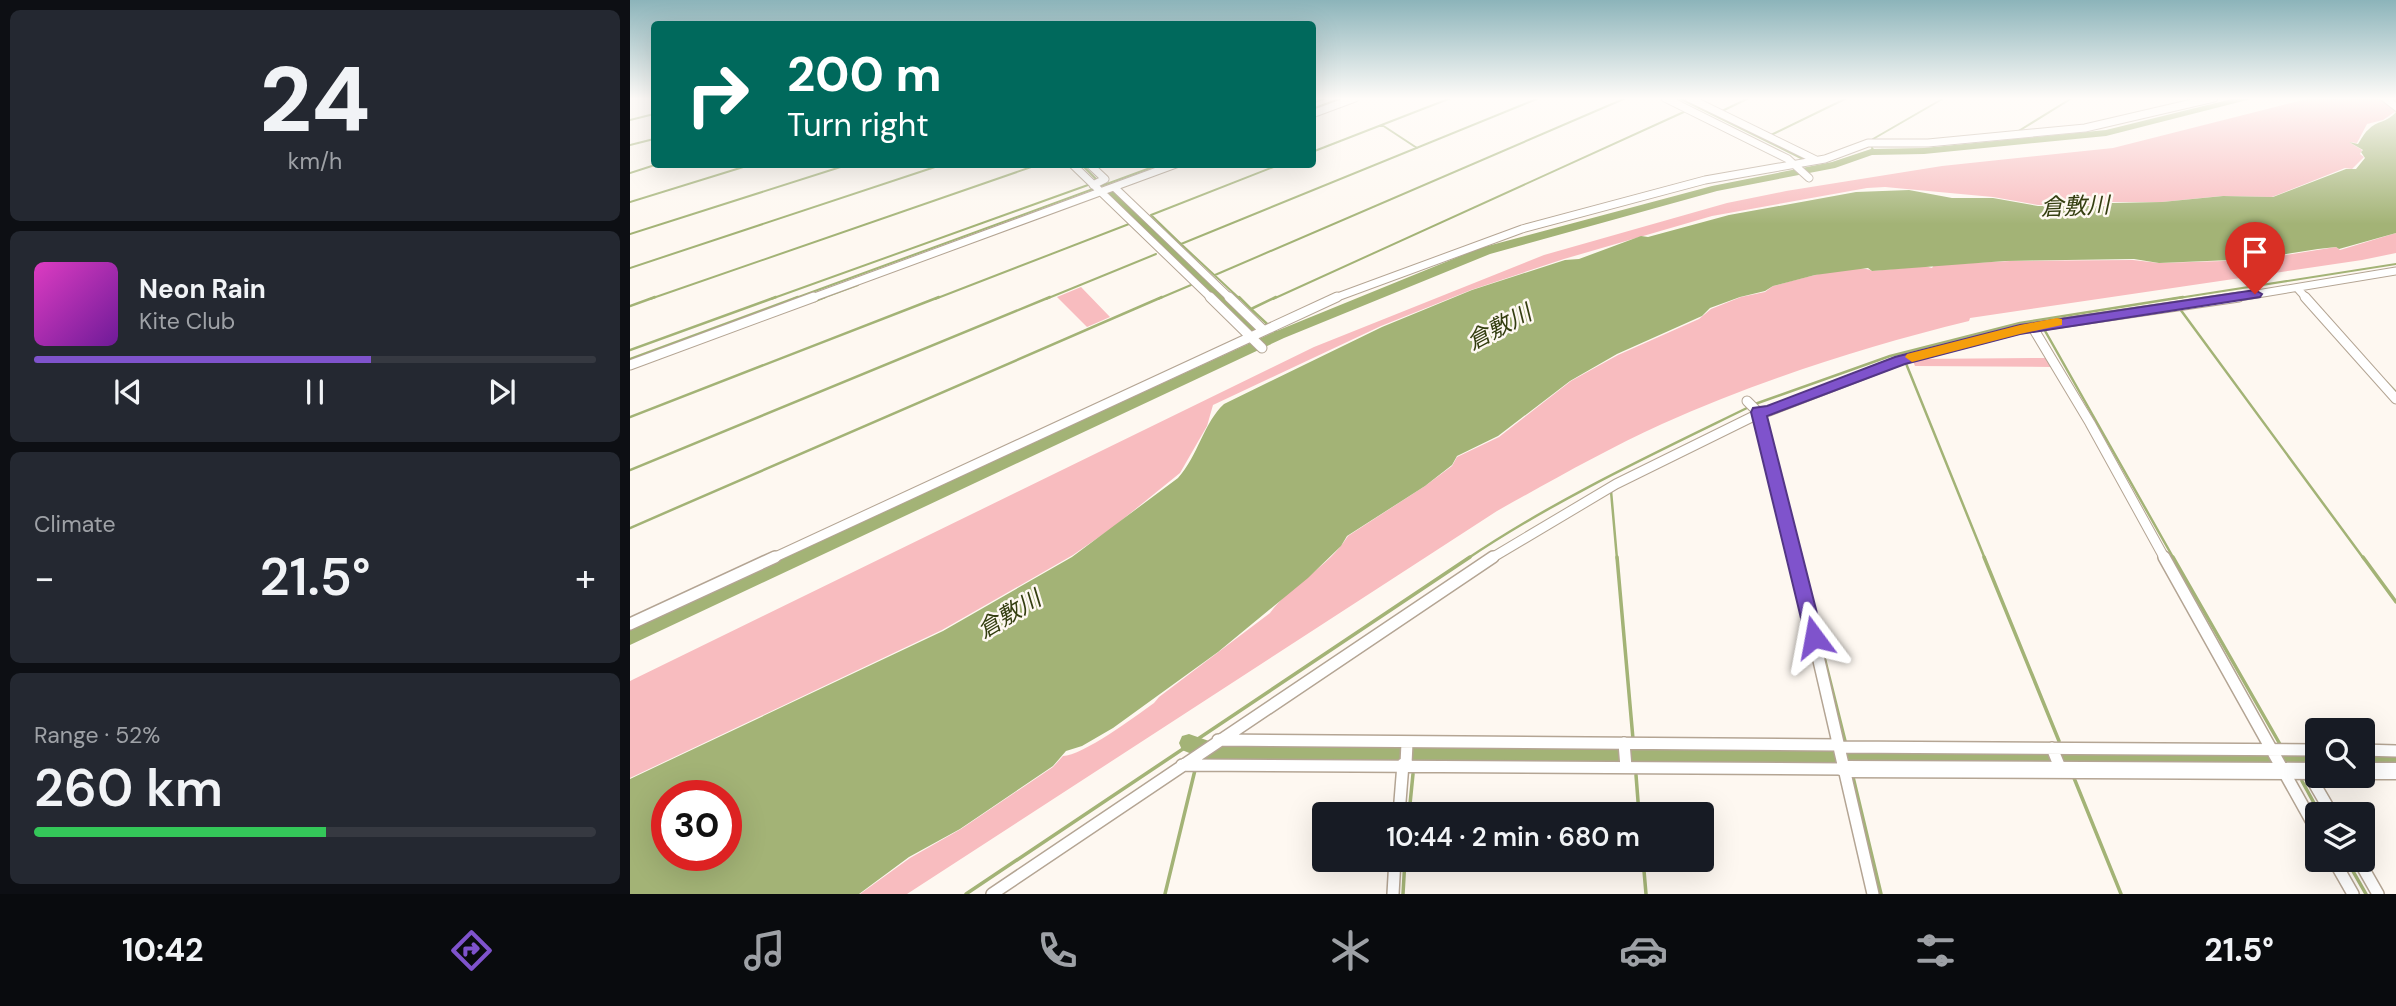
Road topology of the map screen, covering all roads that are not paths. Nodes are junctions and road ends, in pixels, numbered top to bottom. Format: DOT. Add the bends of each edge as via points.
graph roads {
  1 [pos="1746,140"];
  2 [pos="1770,140"];
  3 [pos="1964,140"];
  4 [pos="1811,161"];
  5 [pos="1795,165"];
  6 [pos="1076,168"];
  7 [pos="1093,168"];
  8 [pos="1165,168"];
  9 [pos="1807,176"];
  10 [pos="1114,187"];
  11 [pos="1095,189"];
  12 [pos="2396,271"];
  13 [pos="2300,288"];
  14 [pos="2038,326"];
  15 [pos="1268,329"];
  16 [pos="1252,339"];
  17 [pos="1262,348"];
  18 [pos="630,365"];
  19 [pos="2396,399"];
  20 [pos="1757,409"];
  21 [pos="630,624"];
  22 [pos="1214,742"];
  23 [pos="2375,750"];
  24 [pos="2396,751"];
  25 [pos="1843,752"];
  26 [pos="2305,752"];
  27 [pos="1625,754"];
  28 [pos="1406,755"];
  29 [pos="2278,756"];
  30 [pos="2056,758"];
  31 [pos="1180,765"];
  32 [pos="2305,768"];
  33 [pos="2375,771"];
  34 [pos="2396,771"];
  35 [pos="1400,802"];
  36 [pos="2305,808"];
  37 [pos="1394,872"];
  38 [pos="2340,872"];
  39 [pos="2365,872"];
  40 [pos="992,894"];
  41 [pos="1393,894"];
  42 [pos="1873,894"];
  43 [pos="2353,894"];
  44 [pos="2378,894"];
  1 -- 5 [label="street"];
  2 -- 4 [label="street"];
  3 -- 4 [label="street" via="1868,142"];
  4 -- 5 [label="street"];
  5 -- 9 [label="street"];
  5 -- 15 [label="street" via="1653,193 1522,229 1338,296"];
  6 -- 11 [label="street"];
  7 -- 11 [label="street" via="1105,179"];
  8 -- 10 [label="street"];
  10 -- 11 [label="street"];
  10 -- 15 [label="street"];
  11 -- 16 [label="street"];
  11 -- 18 [label="street"];
  12 -- 13 [label="street"];
  13 -- 14 [label="street"];
  13 -- 19 [label="street"];
  14 -- 20 [label="street" via="1904,360"];
  14 -- 29 [label="street"];
  15 -- 16 [label="street"];
  16 -- 17 [label="street"];
  16 -- 21 [label="street"];
  20 -- 22 [label="street" via="1516,541"];
  20 -- 25 [label="street"];
  22 -- 28 [label="street"];
  22 -- 31 [label="street"];
  23 -- 24 [label="street"];
  25 -- 27 [label="street"];
  25 -- 27 [label="street"];
  25 -- 30 [label="street"];
  25 -- 30 [label="street"];
  25 -- 42 [label="street"];
  26 -- 29 [label="street"];
  27 -- 28 [label="street"];
  27 -- 28 [label="street"];
  28 -- 31 [label="street"];
  28 -- 35 [label="street"];
  29 -- 30 [label="street"];
  29 -- 30 [label="street"];
  29 -- 32 [label="street"];
  29 -- 36 [label="street"];
  31 -- 40 [label="street"];
  33 -- 34 [label="street"];
  37 -- 41 [label="street"];
  38 -- 43 [label="street"];
  39 -- 44 [label="street"];
}
